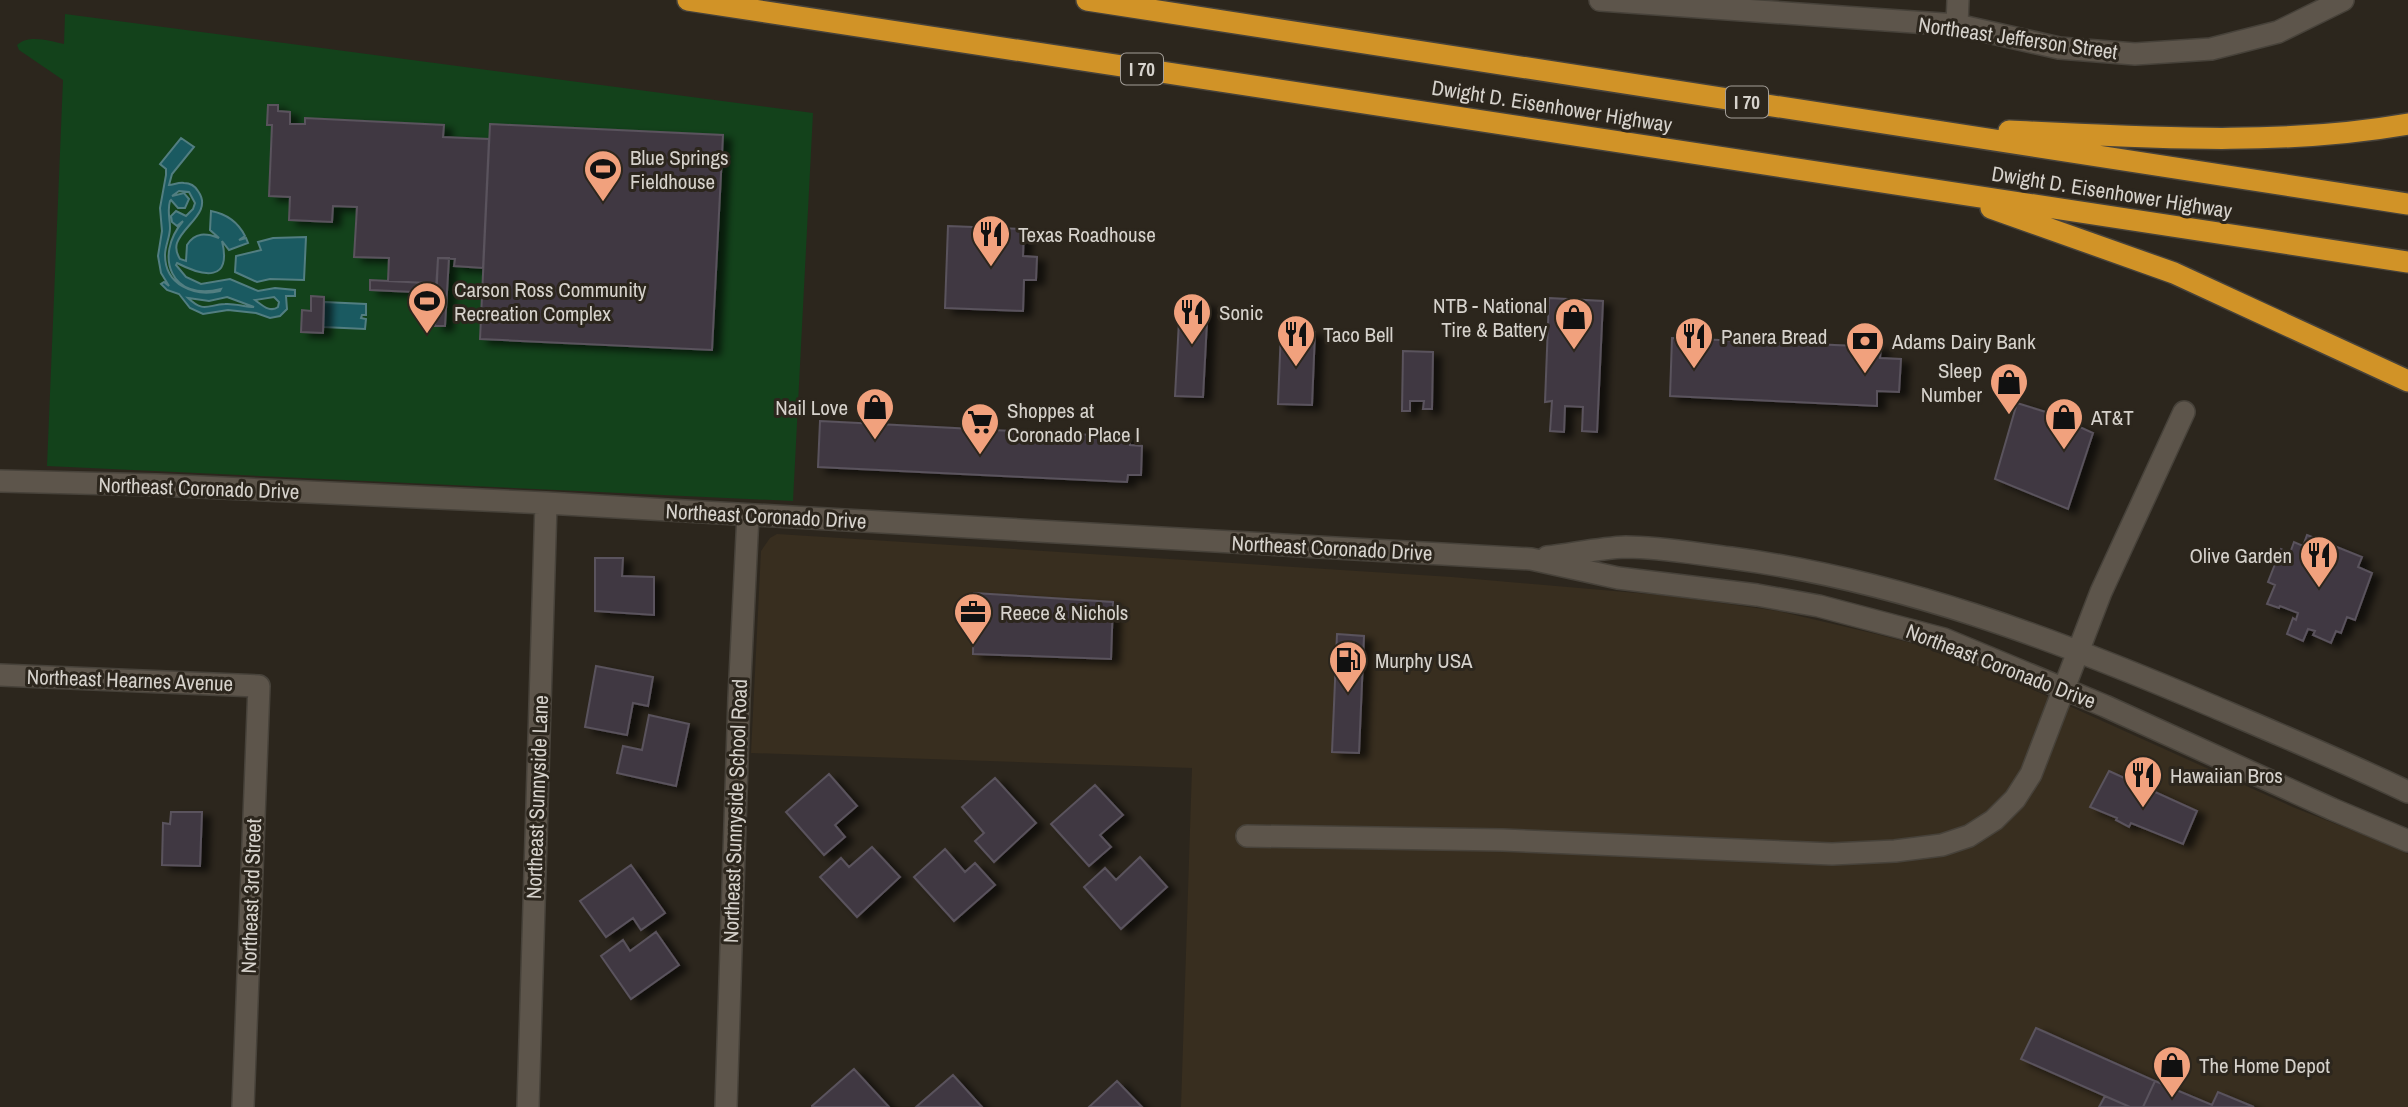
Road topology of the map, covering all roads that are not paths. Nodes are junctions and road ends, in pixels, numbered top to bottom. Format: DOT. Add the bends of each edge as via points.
graph roads {
  1 [pos="688,0"];
  2 [pos="1087,0"];
  3 [pos="1600,0"];
  4 [pos="1958,0"];
  5 [pos="2343,0"];
  6 [pos="1957,25"];
  7 [pos="2408,124"];
  8 [pos="1901,126"];
  9 [pos="1943,191"];
  10 [pos="2408,204"];
  11 [pos="2408,262"];
  12 [pos="2408,381"];
  13 [pos="2184,412"];
  14 [pos="0,481"];
  15 [pos="546,503"];
  16 [pos="748,515"];
  17 [pos="1531,559"];
  18 [pos="2080,652"];
  19 [pos="0,675"];
  20 [pos="259,686"];
  21 [pos="2063,689"];
  22 [pos="2408,792"];
  23 [pos="1247,836"];
  24 [pos="2408,841"];
  25 [pos="529,1099"];
  26 [pos="243,1107"];
  27 [pos="726,1107"];
  1 -- 9 [label="highway, Dwight D. Eisenhower Highway / I 70"];
  2 -- 8 [label="highway, Dwight D. Eisenhower Highway / I 70"];
  3 -- 6 [label="street, Northeast Jefferson Street"];
  4 -- 6 [label="street"];
  5 -- 6 [label="street, Northeast Jefferson Street" via="2278,32 2211,49 2135,54 2059,48"];
  7 -- 8 [label="highway" via="2276,138"];
  8 -- 10 [label="highway, Dwight D. Eisenhower Highway / I 70"];
  9 -- 11 [label="highway, Dwight D. Eisenhower Highway / I 70"];
  9 -- 12 [label="highway" via="2174,273"];
  13 -- 18 [label="street" via="2101,592"];
  14 -- 15 [label="street, Northeast Coronado Drive"];
  15 -- 16 [label="street, Northeast Coronado Drive"];
  15 -- 25 [label="street, Northeast Sunnyside Lane"];
  16 -- 17 [label="street, Northeast Coronado Drive"];
  16 -- 27 [label="street, Northeast Sunnyside School Road"];
  17 -- 18 [label="street, Northeast Coronado Drive" via="1626,547 1775,565 1876,585"];
  17 -- 21 [label="street, Northeast Coronado Drive" via="1618,578 1757,594 1888,623 1944,639"];
  18 -- 21 [label="street"];
  18 -- 22 [label="street, Northeast Coronado Drive"];
  19 -- 20 [label="street, Northeast Hearnes Avenue"];
  20 -- 26 [label="street, Northeast 3rd Street"];
  21 -- 23 [label="street" via="2031,774 2015,799 1969,836 1942,845 1832,855 1503,840"];
  21 -- 24 [label="street, Northeast Coronado Drive"];
}
